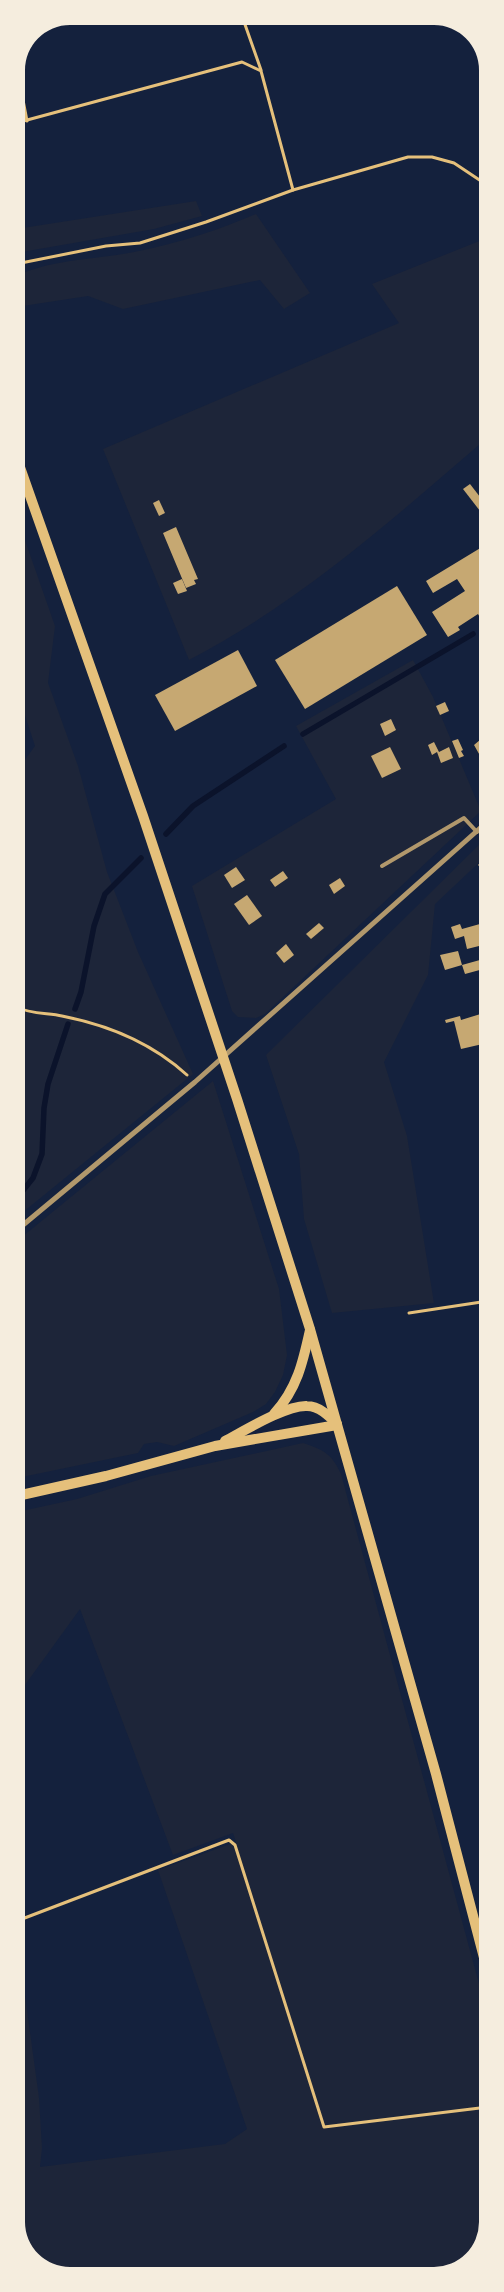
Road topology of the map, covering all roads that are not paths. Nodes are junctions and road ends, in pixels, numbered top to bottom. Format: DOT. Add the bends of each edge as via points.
graph roads {
  1 [pos="25,482"];
  2 [pos="478,832"];
  3 [pos="382,866"];
  4 [pos="25,1223"];
  5 [pos="310,1329"];
  6 [pos="272,1417"];
  7 [pos="337,1424"];
  8 [pos="215,1446"];
  9 [pos="25,1494"];
  10 [pos="479,1939"];
  1 -- 5 [label="main road" via="212,1020"];
  2 -- 3 [label="lane" via="464,818"];
  2 -- 4 [label="street" via="195,1082"];
  5 -- 6 [label="main road" via="296,1382 289,1397"];
  5 -- 7 [label="main road"];
  6 -- 7 [label="main road" via="308,1406 318,1408"];
  6 -- 8 [label="main road"];
  7 -- 8 [label="main road"];
  7 -- 10 [label="main road"];
  8 -- 9 [label="main road"];
}
